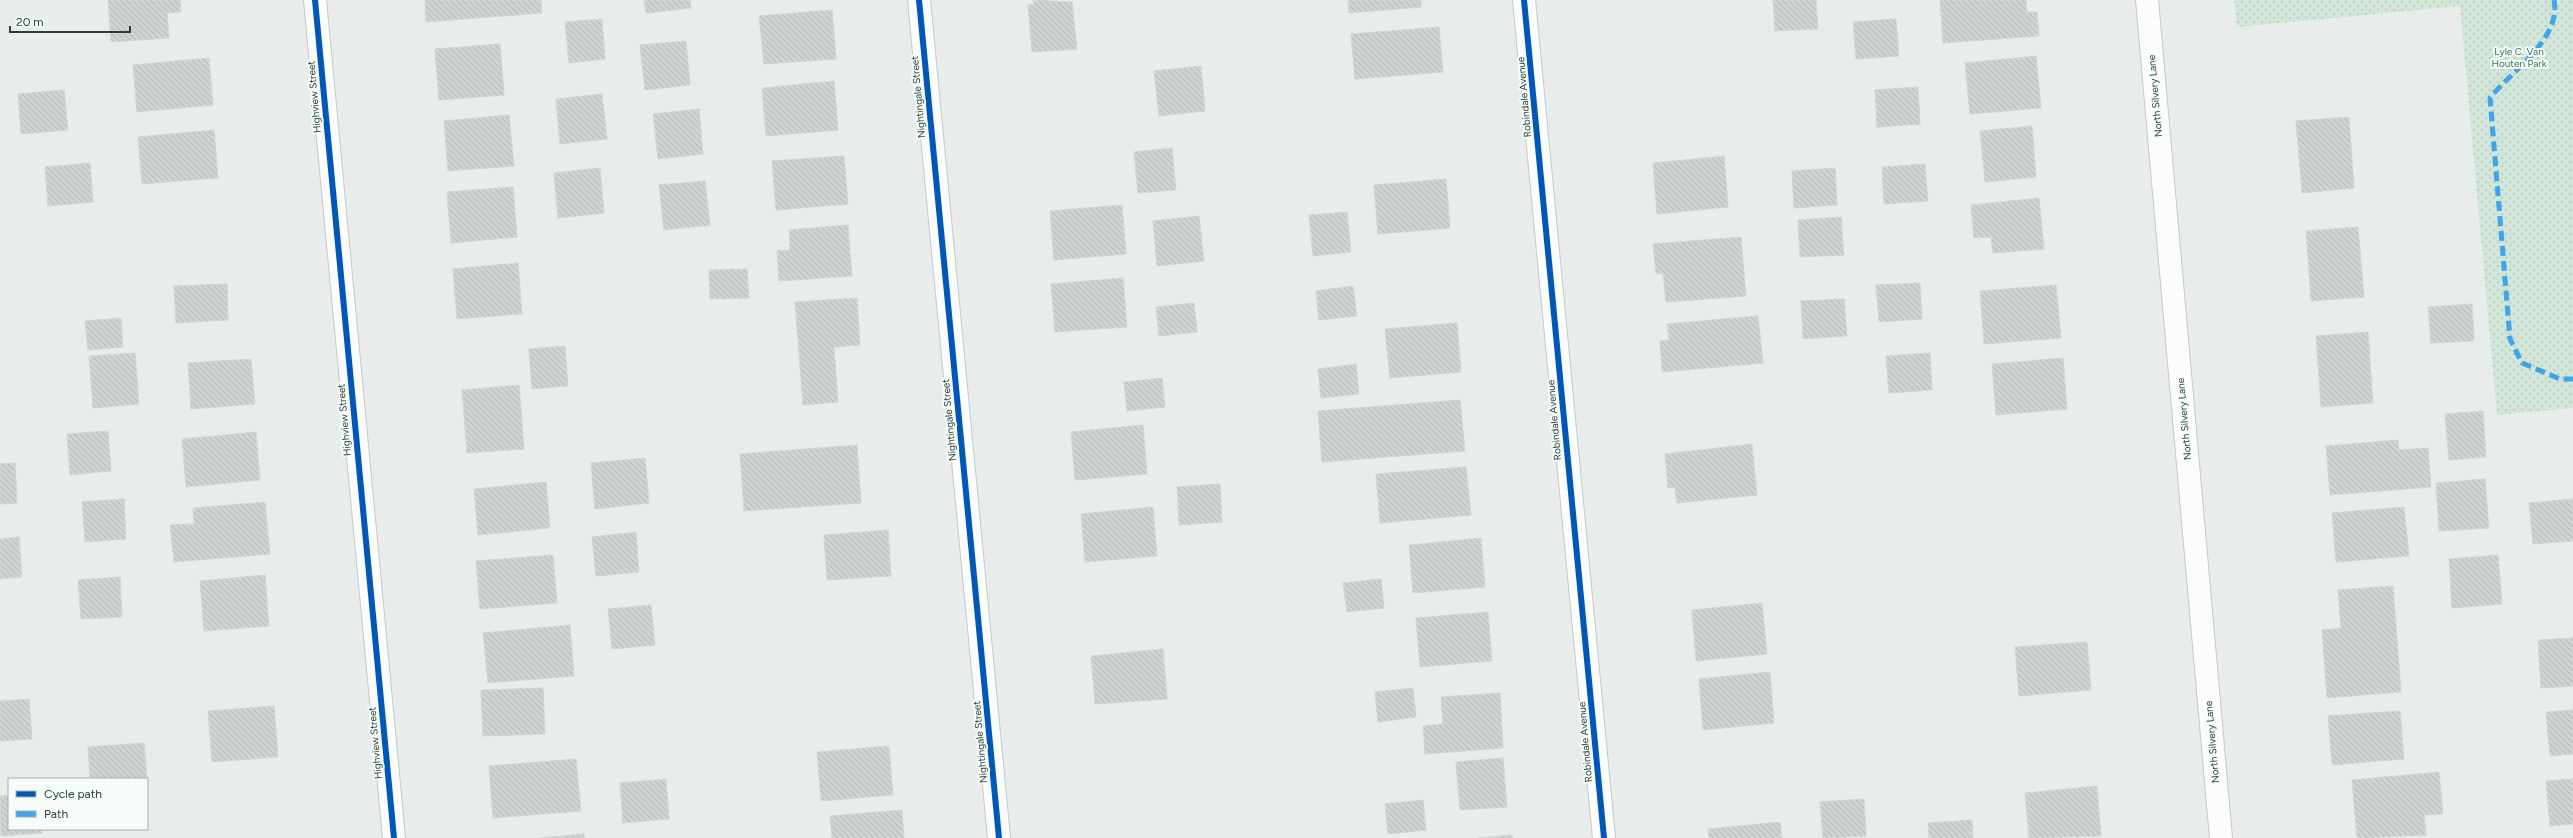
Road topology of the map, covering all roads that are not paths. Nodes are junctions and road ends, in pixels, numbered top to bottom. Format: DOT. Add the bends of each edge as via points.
graph roads {
  1 [pos="315,0"];
  2 [pos="919,0"];
  3 [pos="1524,0"];
  4 [pos="2147,0"];
  5 [pos="394,838"];
  6 [pos="999,838"];
  7 [pos="1604,838"];
  8 [pos="2221,838"];
  1 -- 5 [label="street, Highview Street"];
  2 -- 6 [label="street, Nightingale Street"];
  3 -- 7 [label="street, Robindale Avenue"];
  4 -- 8 [label="street, North Silvery Lane"];
}
